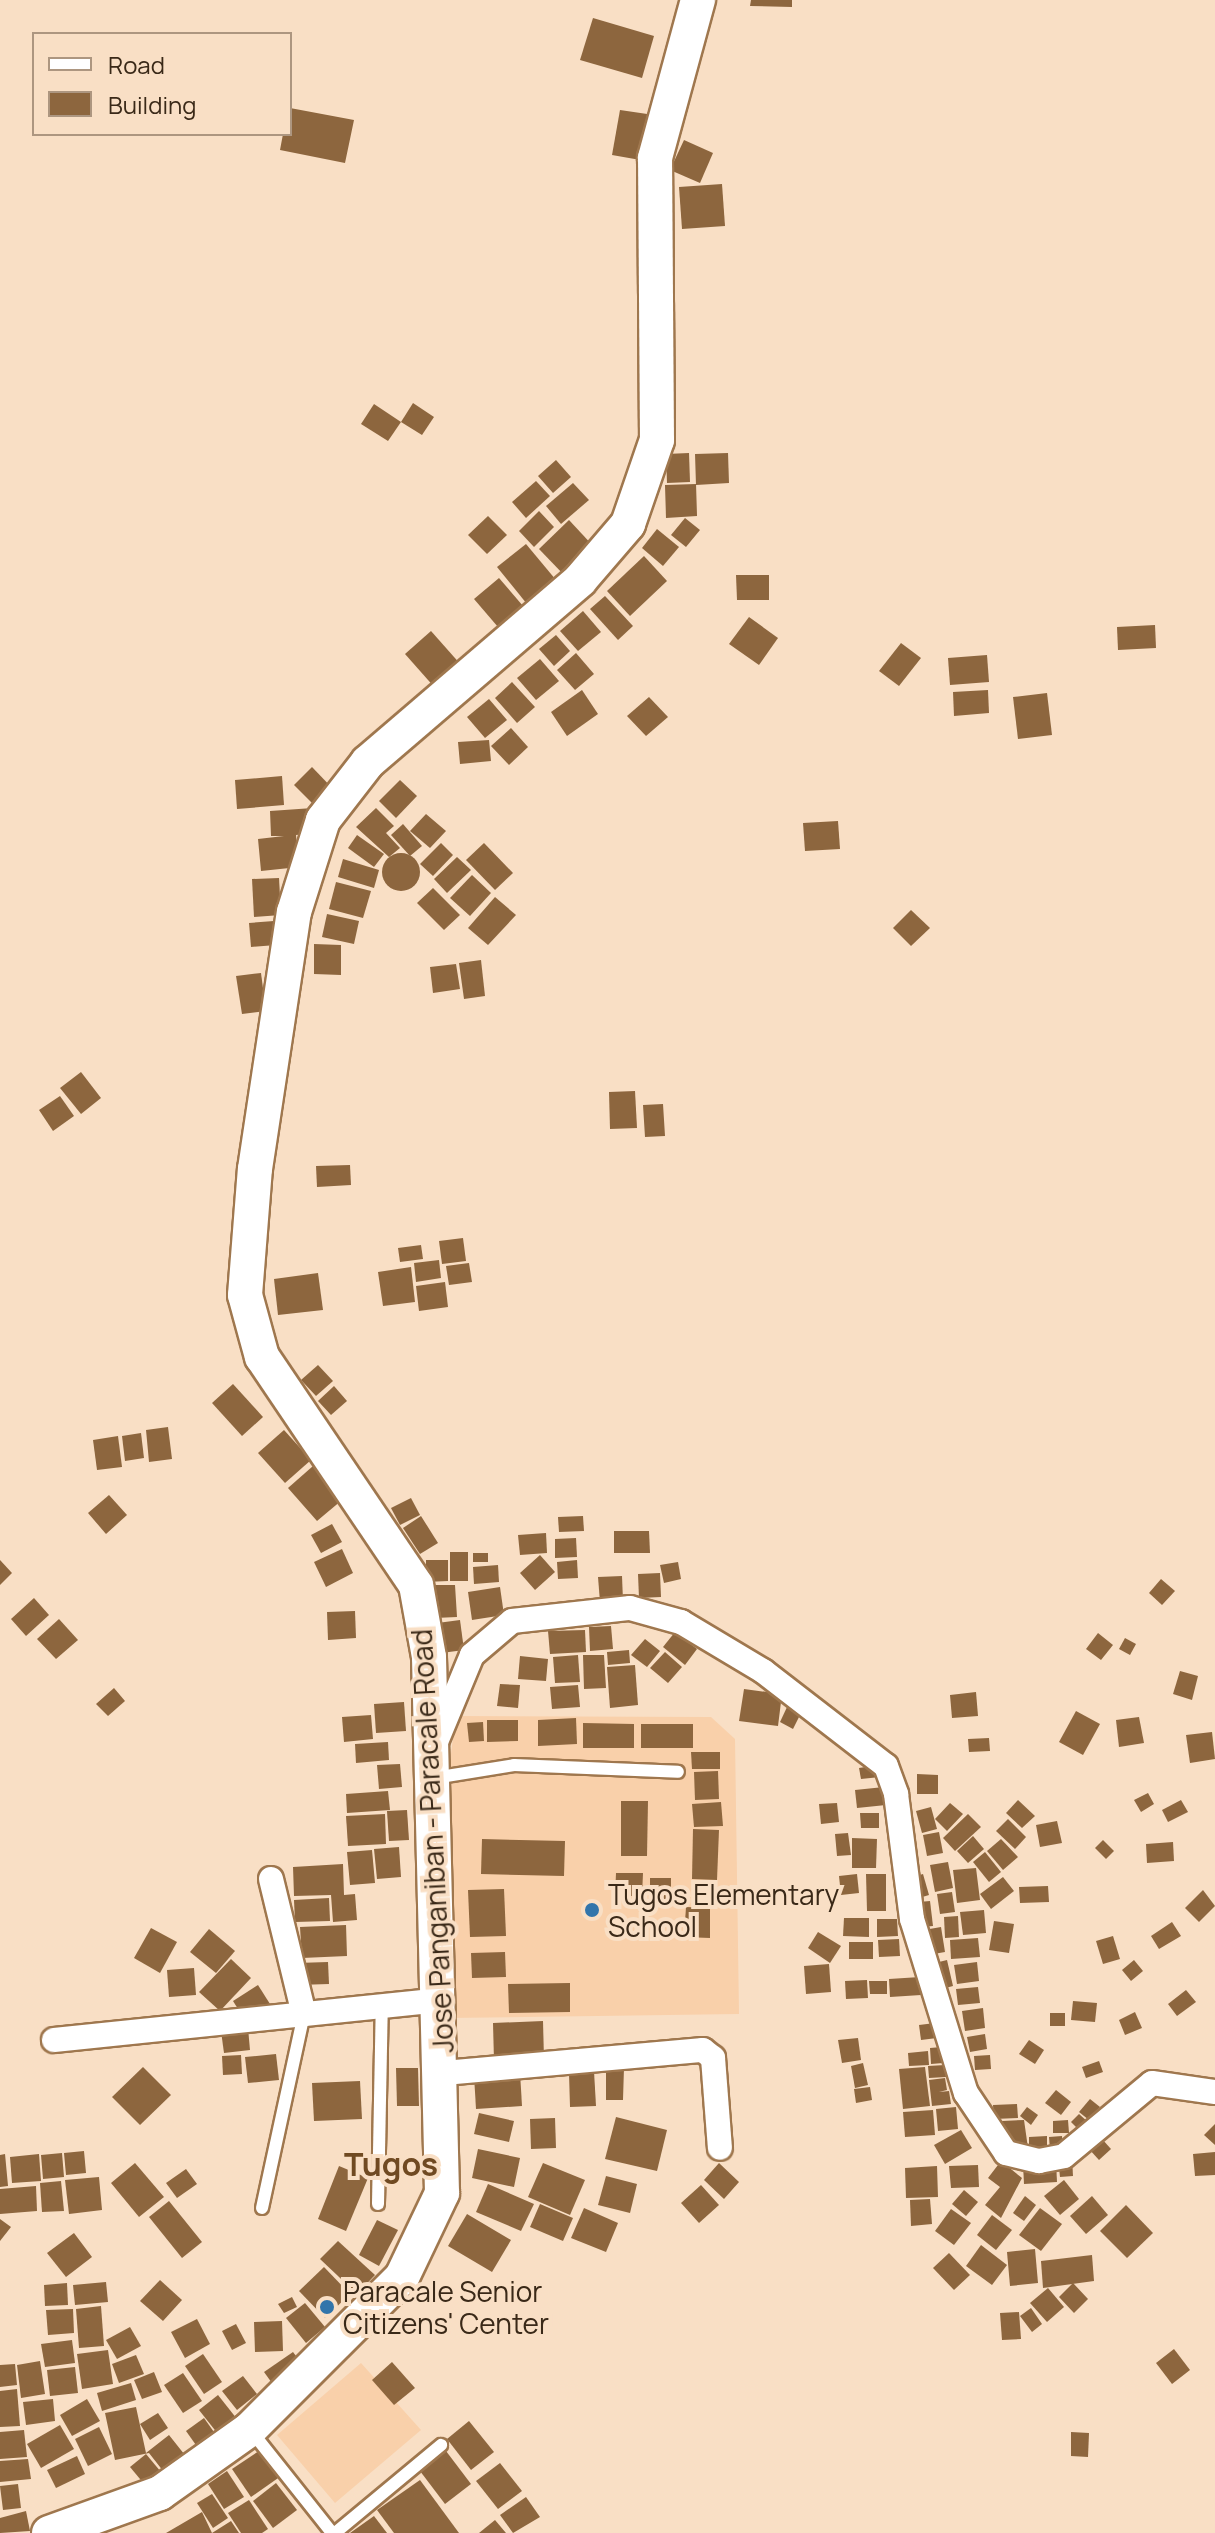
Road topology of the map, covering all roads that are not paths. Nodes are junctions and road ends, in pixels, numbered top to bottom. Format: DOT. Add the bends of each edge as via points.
graph roads {
  1 [pos="698,0"];
  2 [pos="429,1770"];
  3 [pos="678,1772"];
  4 [pos="271,1879"];
  5 [pos="440,2000"];
  6 [pos="382,2004"];
  7 [pos="304,2014"];
  8 [pos="54,2040"];
  9 [pos="444,2073"];
  10 [pos="1215,2092"];
  11 [pos="720,2148"];
  12 [pos="378,2204"];
  13 [pos="262,2208"];
  14 [pos="250,2429"];
  15 [pos="441,2445"];
  16 [pos="49,2533"];
  17 [pos="334,2533"];
  1 -- 2 [label="main road, Jose Panganiban - Paracale Road" via="655,158 657,440 628,524 580,580 368,762 323,820 291,927 255,1169 245,1295 262,1357 416,1585 429,1657"];
  2 -- 3 [label="lane" via="514,1765"];
  2 -- 5 [label="main road, Jose Panganiban - Paracale Road"];
  2 -- 10 [label="street" via="472,1655 491,1632 576,1610 630,1608 681,1622 763,1671 886,1766 896,1794 912,1919 966,2093 1006,2153 1039,2161 1064,2156 1152,2083"];
  4 -- 7 [label="street"];
  5 -- 6 [label="street"];
  5 -- 9 [label="main road, Jose Panganiban - Paracale Road"];
  6 -- 7 [label="street"];
  6 -- 12 [label="lane"];
  7 -- 8 [label="street"];
  7 -- 13 [label="lane"];
  9 -- 11 [label="street" via="703,2050 713,2058"];
  9 -- 14 [label="main road, Jose Panganiban - Paracale Road" via="442,2193 402,2277"];
  14 -- 16 [label="main road, Jose Panganiban - Paracale Road" via="160,2493"];
  14 -- 17 [label="lane"];
  15 -- 17 [label="lane"];
}
